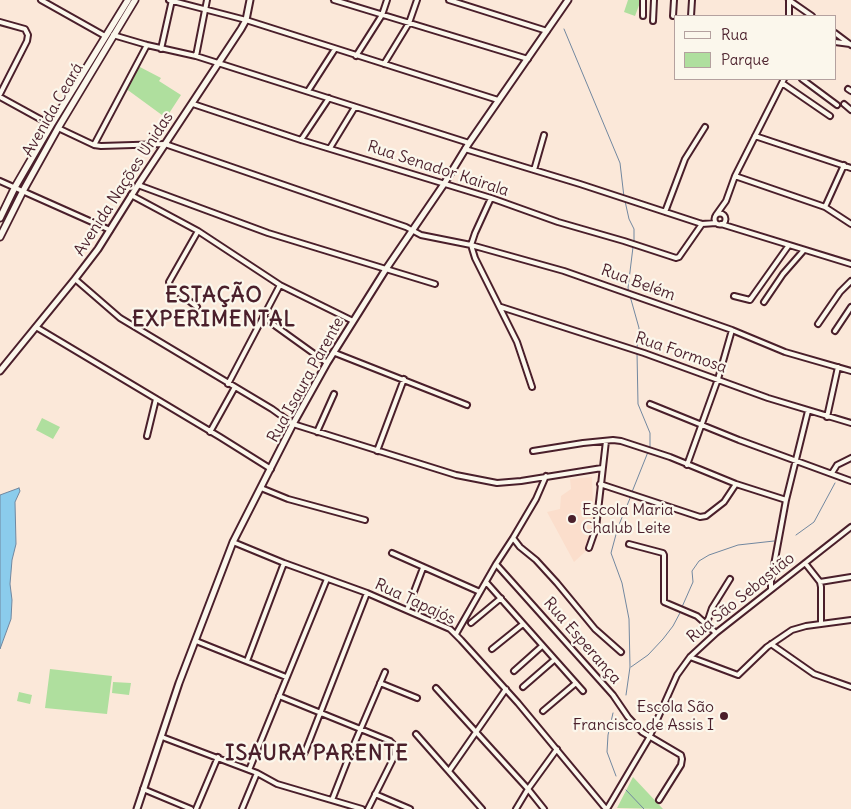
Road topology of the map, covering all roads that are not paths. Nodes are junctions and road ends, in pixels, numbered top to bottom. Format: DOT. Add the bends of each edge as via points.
graph roads {
  1 [pos="41,0"];
  2 [pos="128,0"];
  3 [pos="135,0"];
  4 [pos="171,0"];
  5 [pos="207,0"];
  6 [pos="250,0"];
  7 [pos="334,0"];
  8 [pos="387,0"];
  9 [pos="417,0"];
  10 [pos="449,0"];
  11 [pos="643,0"];
  12 [pos="654,0"];
  13 [pos="674,0"];
  14 [pos="692,0"];
  15 [pos="789,0"];
  16 [pos="566,1"];
  17 [pos="205,9"];
  18 [pos="382,15"];
  19 [pos="691,15"];
  20 [pos="789,15"];
  21 [pos="811,15"];
  22 [pos="643,16"];
  23 [pos="672,16"];
  24 [pos="246,20"];
  25 [pos="653,21"];
  26 [pos="0,22"];
  27 [pos="409,23"];
  28 [pos="548,31"];
  29 [pos="836,34"];
  30 [pos="105,36"];
  31 [pos="113,36"];
  32 [pos="836,42"];
  33 [pos="851,44"];
  34 [pos="147,45"];
  35 [pos="161,49"];
  36 [pos="335,49"];
  37 [pos="196,56"];
  38 [pos="356,56"];
  39 [pos="528,59"];
  40 [pos="219,64"];
  41 [pos="384,64"];
  42 [pos="803,80"];
  43 [pos="783,81"];
  44 [pos="308,91"];
  45 [pos="0,96"];
  46 [pos="329,98"];
  47 [pos="498,100"];
  48 [pos="193,104"];
  49 [pos="844,104"];
  50 [pos="837,105"];
  51 [pos="355,107"];
  52 [pos="851,110"];
  53 [pos="830,116"];
  54 [pos="51,125"];
  55 [pos="705,127"];
  56 [pos="58,128"];
  57 [pos="544,135"];
  58 [pos="755,136"];
  59 [pos="300,140"];
  60 [pos="469,143"];
  61 [pos="165,144"];
  62 [pos="94,145"];
  63 [pos="330,148"];
  64 [pos="465,150"];
  65 [pos="844,166"];
  66 [pos="851,168"];
  67 [pos="534,170"];
  68 [pos="735,176"];
  69 [pos="0,180"];
  70 [pos="444,184"];
  71 [pos="138,185"];
  72 [pos="15,187"];
  73 [pos="23,190"];
  74 [pos="131,195"];
  75 [pos="491,198"];
  76 [pos="726,201"];
  77 [pos="825,207"];
  78 [pos="665,212"];
  79 [pos="716,215"];
  80 [pos="725,217"];
  81 [pos="0,218"];
  82 [pos="716,223"];
  83 [pos="702,224"];
  84 [pos="722,224"];
  85 [pos="851,224"];
  86 [pos="737,228"];
  87 [pos="110,230"];
  88 [pos="413,230"];
  89 [pos="198,231"];
  90 [pos="0,237"];
  91 [pos="471,245"];
  92 [pos="789,245"];
  93 [pos="804,250"];
  94 [pos="851,264"];
  95 [pos="386,269"];
  96 [pos="75,280"];
  97 [pos="851,281"];
  98 [pos="434,284"];
  99 [pos="280,285"];
  100 [pos="734,296"];
  101 [pos="764,302"];
  102 [pos="198,307"];
  103 [pos="501,307"];
  104 [pos="851,307"];
  105 [pos="263,317"];
  106 [pos="353,321"];
  107 [pos="818,324"];
  108 [pos="36,327"];
  109 [pos="732,330"];
  110 [pos="834,331"];
  111 [pos="335,353"];
  112 [pos="327,363"];
  113 [pos="838,367"];
  114 [pos="0,371"];
  115 [pos="851,371"];
  116 [pos="404,379"];
  117 [pos="718,379"];
  118 [pos="228,384"];
  119 [pos="235,387"];
  120 [pos="532,387"];
  121 [pos="334,394"];
  122 [pos="156,399"];
  123 [pos="650,404"];
  124 [pos="467,405"];
  125 [pos="808,411"];
  126 [pos="827,417"];
  127 [pos="293,424"];
  128 [pos="851,424"];
  129 [pos="702,425"];
  130 [pos="210,432"];
  131 [pos="317,432"];
  132 [pos="147,436"];
  133 [pos="606,441"];
  134 [pos="377,451"];
  135 [pos="533,451"];
  136 [pos="851,458"];
  137 [pos="797,461"];
  138 [pos="687,466"];
  139 [pos="602,468"];
  140 [pos="271,469"];
  141 [pos="832,473"];
  142 [pos="546,476"];
  143 [pos="851,481"];
  144 [pos="600,484"];
  145 [pos="736,484"];
  146 [pos="261,488"];
  147 [pos="786,500"];
  148 [pos="364,520"];
  149 [pos="851,527"];
  150 [pos="514,538"];
  151 [pos="233,542"];
  152 [pos="629,544"];
  153 [pos="589,548"];
  154 [pos="392,552"];
  155 [pos="805,562"];
  156 [pos="284,563"];
  157 [pos="496,564"];
  158 [pos="423,568"];
  159 [pos="851,577"];
  160 [pos="327,579"];
  161 [pos="730,580"];
  162 [pos="486,582"];
  163 [pos="820,582"];
  164 [pos="772,589"];
  165 [pos="480,592"];
  166 [pos="367,593"];
  167 [pos="501,598"];
  168 [pos="407,610"];
  169 [pos="851,620"];
  170 [pos="471,622"];
  171 [pos="707,623"];
  172 [pos="523,624"];
  173 [pos="821,624"];
  174 [pos="716,633"];
  175 [pos="456,634"];
  176 [pos="196,641"];
  177 [pos="771,644"];
  178 [pos="542,646"];
  179 [pos="492,649"];
  180 [pos="621,652"];
  181 [pos="690,657"];
  182 [pos="554,660"];
  183 [pos="247,662"];
  184 [pos="514,671"];
  185 [pos="385,672"];
  186 [pos="286,677"];
  187 [pos="380,683"];
  188 [pos="576,683"];
  189 [pos="523,687"];
  190 [pos="851,687"];
  191 [pos="436,688"];
  192 [pos="506,689"];
  193 [pos="583,691"];
  194 [pos="279,696"];
  195 [pos="418,698"];
  196 [pos="543,712"];
  197 [pos="320,713"];
  198 [pos="360,730"];
  199 [pos="476,733"];
  200 [pos="416,734"];
  201 [pos="162,737"];
  202 [pos="649,738"];
  203 [pos="557,749"];
  204 [pos="304,752"];
  205 [pos="218,757"];
  206 [pos="249,770"];
  207 [pos="449,771"];
  208 [pos="257,773"];
  209 [pos="528,788"];
  210 [pos="143,789"];
  211 [pos="376,794"];
  212 [pos="332,800"];
  213 [pos="659,800"];
  214 [pos="137,809"];
  215 [pos="191,809"];
  216 [pos="196,809"];
  217 [pos="242,809"];
  218 [pos="362,809"];
  219 [pos="368,809"];
  220 [pos="410,809"];
  221 [pos="482,809"];
  222 [pos="516,809"];
  223 [pos="544,809"];
  224 [pos="607,809"];
  1 -- 30 [label="street"];
  2 -- 30 [label="main road, Avenida Ceará"];
  3 -- 31 [label="main road, Avenida Ceará"];
  4 -- 17 [label="street"];
  4 -- 35 [label="street"];
  5 -- 17 [label="street"];
  6 -- 24 [label="street, Avenida Nações Unidas"];
  7 -- 18 [label="street"];
  8 -- 18 [label="street"];
  9 -- 27 [label="street"];
  10 -- 28 [label="street"];
  11 -- 22 [label="street"];
  12 -- 25 [label="street"];
  13 -- 23 [label="street"];
  14 -- 19 [label="street"];
  15 -- 20 [label="street"];
  15 -- 21 [label="street"];
  16 -- 28 [label="street, Rua Isaura Parente"];
  17 -- 24 [label="street"];
  17 -- 37 [label="street"];
  18 -- 27 [label="street"];
  18 -- 38 [label="street"];
  24 -- 36 [label="street"];
  24 -- 40 [label="street, Avenida Nações Unidas"];
  26 -- 45 [label="street" via="25,29 28,35"];
  27 -- 39 [label="street"];
  27 -- 41 [label="street"];
  28 -- 39 [label="street, Rua Isaura Parente"];
  29 -- 33 [label="street"];
  30 -- 54 [label="main road, Avenida Ceará"];
  31 -- 34 [label="street"];
  31 -- 56 [label="main road, Avenida Ceará"];
  32 -- 33 [label="street"];
  34 -- 35 [label="street"];
  34 -- 62 [label="street"];
  35 -- 37 [label="street"];
  36 -- 38 [label="street"];
  36 -- 44 [label="street"];
  37 -- 40 [label="street"];
  38 -- 41 [label="street"];
  39 -- 47 [label="street, Rua Isaura Parente"];
  40 -- 44 [label="street"];
  40 -- 48 [label="street, Avenida Nações Unidas"];
  41 -- 47 [label="street"];
  42 -- 50 [label="street"];
  43 -- 53 [label="street"];
  43 -- 58 [label="street"];
  44 -- 46 [label="street"];
  45 -- 54 [label="street"];
  46 -- 51 [label="street"];
  46 -- 59 [label="street"];
  47 -- 60 [label="street, Rua Isaura Parente"];
  48 -- 59 [label="street, Rua Senador Kairala"];
  48 -- 61 [label="street, Avenida Nações Unidas"];
  49 -- 52 [label="street"];
  51 -- 60 [label="street"];
  51 -- 63 [label="street"];
  54 -- 72 [label="main road, Avenida Ceará"];
  55 -- 78 [label="street" via="684,158"];
  56 -- 62 [label="street"];
  56 -- 73 [label="main road, Avenida Ceará"];
  57 -- 67 [label="street"];
  58 -- 65 [label="street"];
  58 -- 68 [label="street"];
  59 -- 63 [label="street, Rua Senador Kairala"];
  60 -- 64 [label="street, Rua Isaura Parente"];
  61 -- 62 [label="street"];
  61 -- 71 [label="street, Avenida Nações Unidas"];
  61 -- 88 [label="street, Rua Belém"];
  63 -- 70 [label="street, Rua Senador Kairala"];
  64 -- 67 [label="street"];
  64 -- 70 [label="street, Rua Isaura Parente"];
  65 -- 66 [label="street"];
  65 -- 77 [label="street"];
  67 -- 78 [label="street"];
  68 -- 76 [label="street"];
  68 -- 77 [label="street"];
  69 -- 72 [label="street"];
  70 -- 75 [label="street, Rua Senador Kairala"];
  70 -- 88 [label="street, Rua Isaura Parente"];
  71 -- 74 [label="street, Avenida Nações Unidas"];
  71 -- 95 [label="street" via="268,233"];
  72 -- 73 [label="street"];
  72 -- 81 [label="main road, Avenida Ceará"];
  73 -- 87 [label="street"];
  73 -- 90 [label="main road, Avenida Ceará"];
  74 -- 87 [label="street, Avenida Nações Unidas"];
  74 -- 89 [label="street"];
  75 -- 83 [label="street, Rua Senador Kairala" via="676,258"];
  75 -- 91 [label="street"];
  76 -- 79 [label="street"];
  76 -- 80 [label="street"];
  77 -- 85 [label="street"];
  78 -- 83 [label="street"];
  79 -- 80 [label="street"];
  79 -- 82 [label="street"];
  80 -- 84 [label="street"];
  80 -- 86 [label="street"];
  82 -- 83 [label="street"];
  82 -- 84 [label="street"];
  84 -- 86 [label="street"];
  86 -- 92 [label="street"];
  87 -- 96 [label="street, Avenida Nações Unidas"];
  88 -- 91 [label="street, Rua Belém" via="422,235"];
  88 -- 95 [label="street, Rua Isaura Parente"];
  89 -- 99 [label="street"];
  89 -- 102 [label="street" via="169,282"];
  91 -- 103 [label="street"];
  91 -- 109 [label="street, Rua Belém" via="626,291"];
  92 -- 93 [label="street"];
  92 -- 100 [label="street" via="750,300"];
  93 -- 94 [label="street"];
  93 -- 101 [label="street"];
  95 -- 98 [label="street"];
  95 -- 106 [label="street, Rua Isaura Parente"];
  96 -- 108 [label="street, Avenida Nações Unidas"];
  96 -- 118 [label="street" via="114,314"];
  97 -- 107 [label="street"];
  99 -- 105 [label="street"];
  99 -- 106 [label="street"];
  103 -- 117 [label="street, Rua Formosa"];
  103 -- 120 [label="street"];
  104 -- 110 [label="street"];
  105 -- 112 [label="street"];
  105 -- 118 [label="street"];
  106 -- 111 [label="street, Rua Isaura Parente"];
  108 -- 114 [label="street, Avenida Nações Unidas"];
  108 -- 122 [label="street"];
  109 -- 113 [label="street, Rua Belém" via="785,352"];
  109 -- 117 [label="street"];
  111 -- 112 [label="street, Rua Isaura Parente"];
  111 -- 116 [label="street"];
  112 -- 127 [label="street, Rua Isaura Parente"];
  113 -- 115 [label="street, Rua Belém"];
  113 -- 126 [label="street"];
  116 -- 124 [label="street"];
  116 -- 134 [label="street"];
  117 -- 125 [label="street, Rua Formosa"];
  117 -- 129 [label="street"];
  118 -- 119 [label="street"];
  119 -- 127 [label="street"];
  119 -- 130 [label="street"];
  121 -- 131 [label="street"];
  122 -- 130 [label="street"];
  122 -- 132 [label="street"];
  123 -- 129 [label="street"];
  125 -- 126 [label="street, Rua Formosa"];
  125 -- 137 [label="street"];
  126 -- 128 [label="street, Rua Formosa"];
  127 -- 131 [label="street"];
  127 -- 140 [label="street, Rua Isaura Parente"];
  129 -- 137 [label="street"];
  129 -- 138 [label="street"];
  130 -- 140 [label="street"];
  131 -- 134 [label="street"];
  133 -- 135 [label="street"];
  133 -- 138 [label="street" via="621,441"];
  133 -- 139 [label="street"];
  134 -- 142 [label="street" via="486,481 508,482"];
  136 -- 141 [label="street" via="837,465"];
  137 -- 141 [label="street"];
  137 -- 147 [label="street"];
  138 -- 145 [label="street"];
  139 -- 142 [label="street"];
  139 -- 144 [label="street"];
  140 -- 146 [label="street, Rua Isaura Parente"];
  141 -- 143 [label="street"];
  142 -- 150 [label="street"];
  144 -- 145 [label="street" via="703,516 724,502"];
  144 -- 153 [label="street" via="596,528"];
  145 -- 147 [label="street"];
  146 -- 148 [label="street"];
  146 -- 151 [label="street, Rua Isaura Parente"];
  147 -- 164 [label="street"];
  149 -- 155 [label="street, Rua São Sebastião"];
  150 -- 157 [label="street"];
  150 -- 180 [label="street" via="595,629"];
  151 -- 156 [label="street, Rua Tapajós"];
  151 -- 176 [label="street, Rua Isaura Parente"];
  152 -- 171 [label="street" via="664,555 663,600"];
  154 -- 158 [label="street"];
  155 -- 163 [label="street"];
  155 -- 164 [label="street, Rua São Sebastião"];
  156 -- 160 [label="street, Rua Tapajós"];
  156 -- 183 [label="street"];
  157 -- 162 [label="street"];
  157 -- 202 [label="street, Rua Esperança"];
  158 -- 165 [label="street"];
  158 -- 168 [label="street"];
  159 -- 163 [label="street"];
  160 -- 166 [label="street, Rua Tapajós"];
  160 -- 186 [label="street"];
  161 -- 171 [label="street" via="712,608"];
  162 -- 165 [label="street"];
  162 -- 167 [label="street"];
  163 -- 173 [label="street"];
  164 -- 174 [label="street, Rua São Sebastião"];
  165 -- 175 [label="street"];
  166 -- 168 [label="street, Rua Tapajós"];
  166 -- 197 [label="street"];
  167 -- 170 [label="street"];
  167 -- 172 [label="street"];
  168 -- 175 [label="street, Rua Tapajós"];
  169 -- 173 [label="street"];
  171 -- 174 [label="street"];
  172 -- 178 [label="street"];
  172 -- 179 [label="street"];
  173 -- 177 [label="street" via="800,627"];
  174 -- 181 [label="street, Rua São Sebastião"];
  175 -- 192 [label="street, Rua Tapajós"];
  176 -- 183 [label="street"];
  176 -- 201 [label="street, Rua Isaura Parente"];
  177 -- 181 [label="street" via="738,675"];
  177 -- 190 [label="street" via="814,674"];
  178 -- 182 [label="street"];
  178 -- 184 [label="street"];
  181 -- 202 [label="street, Rua São Sebastião" via="677,675"];
  182 -- 188 [label="street"];
  182 -- 189 [label="street"];
  183 -- 186 [label="street"];
  185 -- 187 [label="street"];
  186 -- 194 [label="street"];
  187 -- 195 [label="street"];
  187 -- 198 [label="street"];
  188 -- 193 [label="street"];
  188 -- 196 [label="street"];
  191 -- 199 [label="street"];
  192 -- 199 [label="street"];
  192 -- 203 [label="street, Rua Tapajós"];
  194 -- 197 [label="street"];
  194 -- 206 [label="street"];
  197 -- 198 [label="street"];
  197 -- 204 [label="street"];
  198 -- 211 [label="street" via="394,745 395,755"];
  198 -- 212 [label="street"];
  199 -- 207 [label="street"];
  199 -- 209 [label="street"];
  200 -- 207 [label="street"];
  201 -- 205 [label="street"];
  201 -- 210 [label="street, Rua Isaura Parente"];
  202 -- 213 [label="street, Rua Esperança" via="682,758 679,769"];
  202 -- 224 [label="street, Rua São Sebastião"];
  203 -- 209 [label="street"];
  203 -- 224 [label="street, Rua Tapajós"];
  205 -- 206 [label="street"];
  205 -- 216 [label="street"];
  206 -- 208 [label="street"];
  207 -- 221 [label="street"];
  208 -- 212 [label="street" via="276,784"];
  208 -- 217 [label="street"];
  209 -- 222 [label="street"];
  209 -- 223 [label="street"];
  210 -- 214 [label="street, Rua Isaura Parente"];
  210 -- 215 [label="street"];
  211 -- 219 [label="street"];
  211 -- 220 [label="street"];
  212 -- 218 [label="street"];
}
